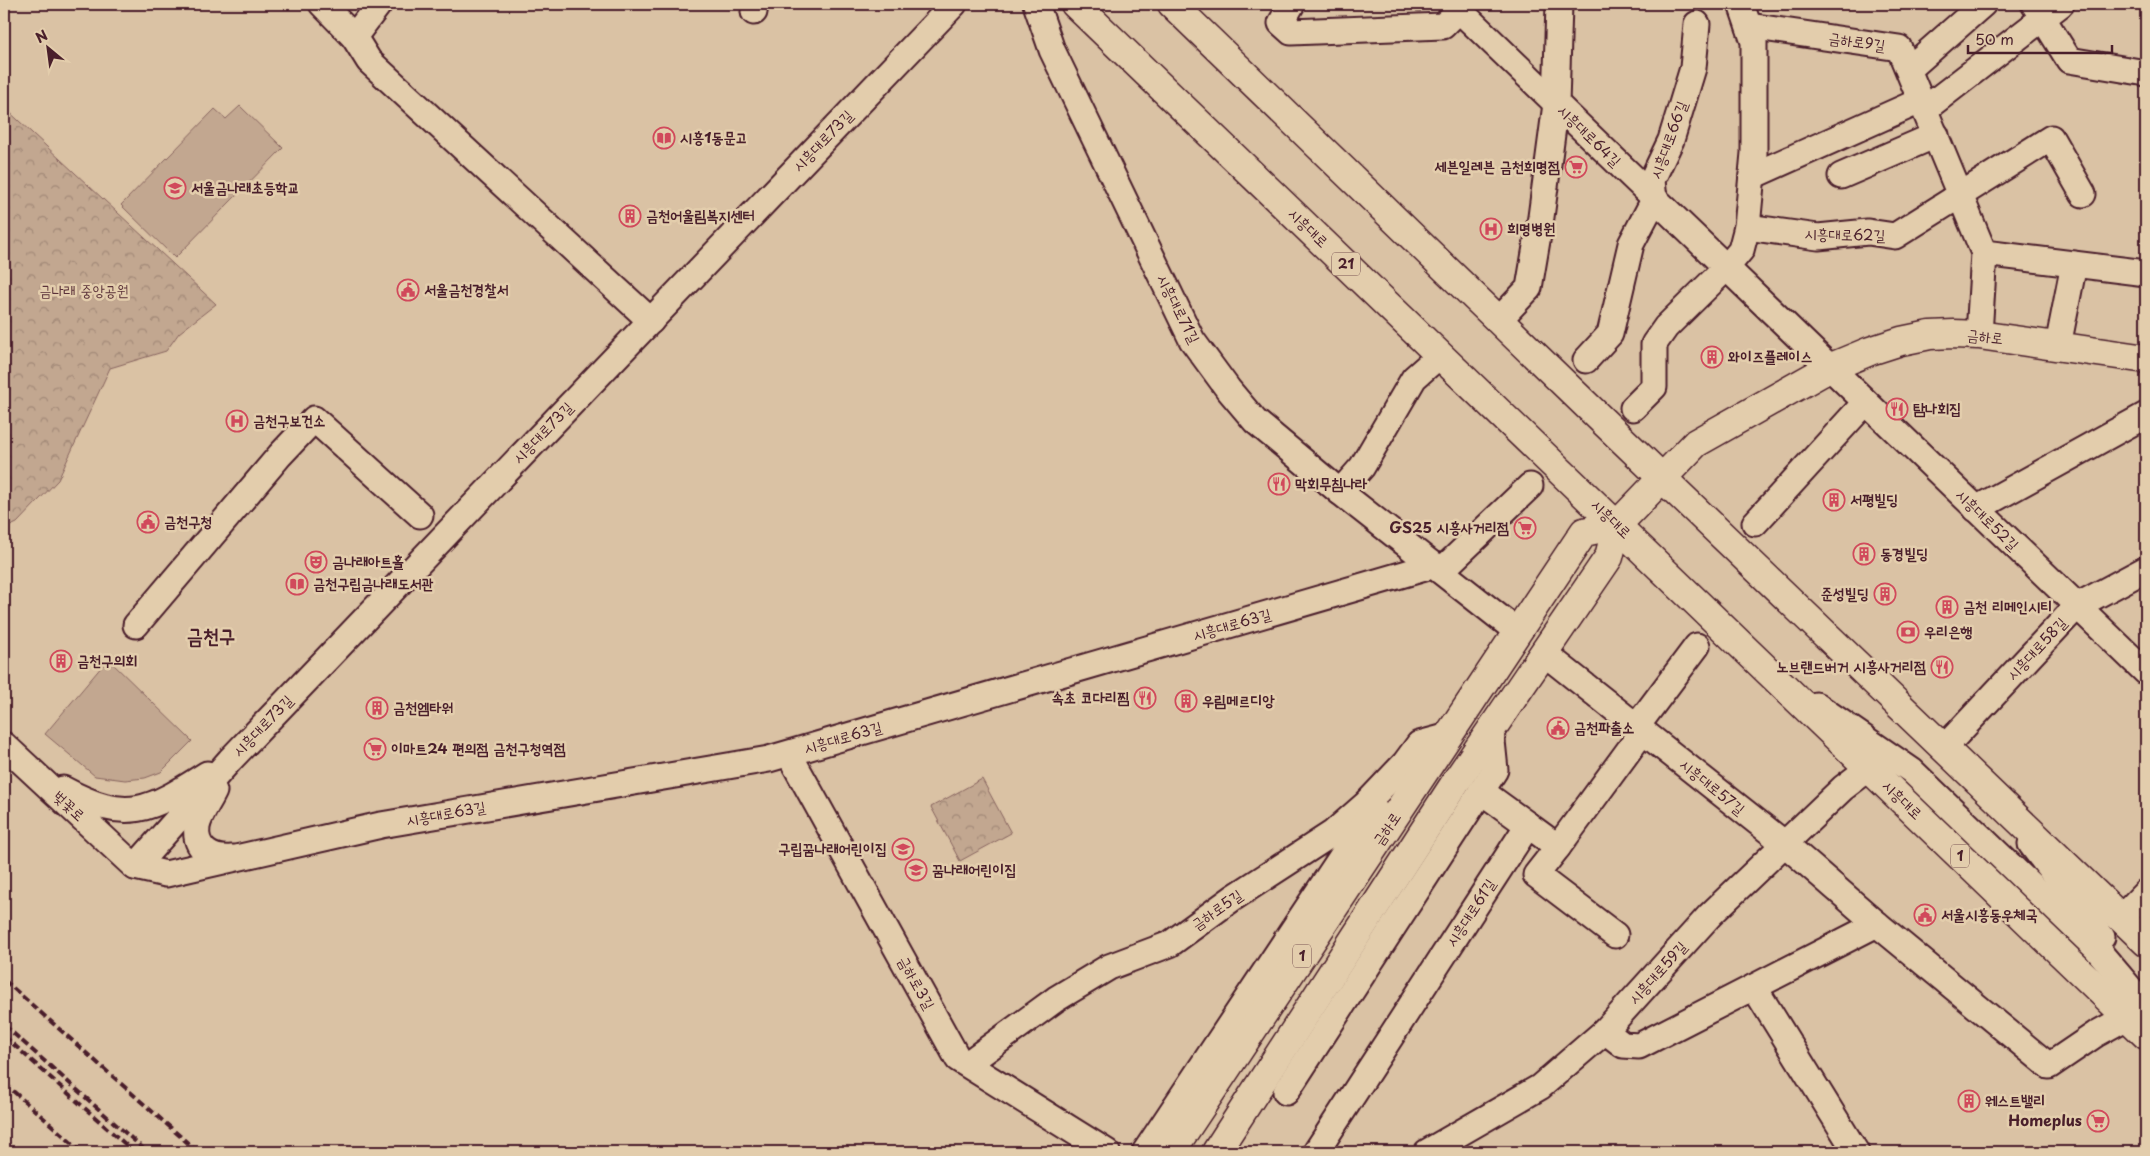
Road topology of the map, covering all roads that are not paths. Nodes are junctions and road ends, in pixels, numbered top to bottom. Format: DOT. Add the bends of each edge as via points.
graph roads {
  1 [pos="322,4"];
  2 [pos="379,4"];
  3 [pos="954,4"];
  4 [pos="1036,4"];
  5 [pos="1075,4"];
  6 [pos="1172,4"];
  7 [pos="1559,4"];
  8 [pos="1983,4"];
  9 [pos="1456,7"];
  10 [pos="2046,8"];
  11 [pos="1287,14"];
  12 [pos="1745,15"];
  13 [pos="1697,24"];
  14 [pos="354,37"];
  15 [pos="1909,68"];
  16 [pos="2146,73"];
  17 [pos="1556,104"];
  18 [pos="1924,104"];
  19 [pos="1936,135"];
  20 [pos="1752,176"];
  21 [pos="1841,176"];
  22 [pos="2083,194"];
  23 [pos="1961,196"];
  24 [pos="1654,200"];
  25 [pos="1747,227"];
  26 [pos="1984,253"];
  27 [pos="2074,264"];
  28 [pos="1726,268"];
  29 [pos="2146,273"];
  30 [pos="1500,320"];
  31 [pos="651,321"];
  32 [pos="1979,335"];
  33 [pos="2058,346"];
  34 [pos="1440,355"];
  35 [pos="2146,359"];
  36 [pos="1586,360"];
  37 [pos="1828,368"];
  38 [pos="1865,403"];
  39 [pos="1633,408"];
  40 [pos="2146,415"];
  41 [pos="1662,478"];
  42 [pos="1530,486"];
  43 [pos="1340,492"];
  44 [pos="1976,509"];
  45 [pos="420,515"];
  46 [pos="1754,523"];
  47 [pos="1617,525"];
  48 [pos="1438,568"];
  49 [pos="2146,569"];
  50 [pos="2077,606"];
  51 [pos="136,625"];
  52 [pos="1518,632"];
  53 [pos="1697,646"];
  54 [pos="1544,653"];
  55 [pos="2146,672"];
  56 [pos="1774,677"];
  57 [pos="1640,728"];
  58 [pos="1491,731"];
  59 [pos="1449,736"];
  60 [pos="4,745"];
  61 [pos="1944,748"];
  62 [pos="789,754"];
  63 [pos="230,760"];
  64 [pos="1405,763"];
  65 [pos="1869,768"];
  66 [pos="33,772"];
  67 [pos="1481,791"];
  68 [pos="1995,797"];
  69 [pos="1528,825"];
  70 [pos="1785,844"];
  71 [pos="1558,847"];
  72 [pos="235,858"];
  73 [pos="135,866"];
  74 [pos="2146,892"];
  75 [pos="2121,918"];
  76 [pos="1877,924"];
  77 [pos="1615,935"];
  78 [pos="2146,942"];
  79 [pos="2146,985"];
  80 [pos="1754,987"];
  81 [pos="2140,1019"];
  82 [pos="1605,1031"];
  83 [pos="967,1064"];
  84 [pos="1286,1092"];
  85 [pos="1107,1152"];
  86 [pos="1145,1152"];
  87 [pos="1171,1152"];
  88 [pos="1216,1152"];
  89 [pos="1316,1152"];
  90 [pos="1427,1152"];
  91 [pos="1856,1152"];
  1 -- 14 [label="street"];
  2 -- 14 [label="street"];
  3 -- 31 [label="street, 시흥대로73길"];
  4 -- 43 [label="street, 시흥대로71길" via="1052,50 1192,340 1255,421"];
  5 -- 34 [label="main road, 시흥대로 / 21"];
  6 -- 30 [label="main road"];
  7 -- 17 [label="street"];
  8 -- 15 [label="street"];
  9 -- 11 [label="street" via="1443,26 1291,32"];
  9 -- 17 [label="street, 시흥대로64길"];
  10 -- 16 [label="street" via="2069,60"];
  10 -- 18 [label="street"];
  12 -- 15 [label="street, 금하로9길" via="1899,48"];
  12 -- 20 [label="street" via="1754,42"];
  13 -- 24 [label="street, 시흥대로66길" via="1693,68 1671,140 1652,180"];
  14 -- 31 [label="street" via="369,61"];
  15 -- 18 [label="street, 금하로9길"];
  17 -- 24 [label="street, 시흥대로64길"];
  17 -- 30 [label="street" via="1529,288"];
  18 -- 19 [label="street, 금하로9길"];
  18 -- 20 [label="street"];
  19 -- 21 [label="street"];
  19 -- 23 [label="street, 금하로9길"];
  20 -- 25 [label="street"];
  22 -- 23 [label="street" via="2051,138"];
  23 -- 25 [label="street, 시흥대로62길" via="1895,236 1868,232 1818,238"];
  23 -- 26 [label="street, 금하로9길"];
  24 -- 28 [label="street, 시흥대로64길"];
  24 -- 36 [label="street, 시흥대로66길" via="1631,244 1610,334"];
  25 -- 28 [label="street" via="1741,250"];
  26 -- 27 [label="street"];
  26 -- 32 [label="street, 금하로9길"];
  27 -- 29 [label="street"];
  27 -- 33 [label="street"];
  28 -- 37 [label="street"];
  28 -- 39 [label="street" via="1666,327 1654,344 1654,387"];
  30 -- 41 [label="main road"];
  31 -- 63 [label="street, 시흥대로73길"];
  32 -- 33 [label="main road, 금하로"];
  32 -- 37 [label="main road, 금하로" via="1930,335 1911,339"];
  33 -- 35 [label="main road, 금하로"];
  34 -- 43 [label="street" via="1414,378 1362,467"];
  34 -- 47 [label="main road, 시흥대로 / 21"];
  37 -- 38 [label="street, 시흥대로52길"];
  37 -- 41 [label="main road, 금하로" via="1696,443"];
  38 -- 44 [label="street, 시흥대로52길"];
  38 -- 46 [label="street"];
  40 -- 44 [label="street"];
  41 -- 47 [label="main road, 금하로 / 1"];
  41 -- 61 [label="main road"];
  42 -- 48 [label="street"];
  43 -- 48 [label="street, 시흥대로71길"];
  44 -- 50 [label="street, 시흥대로52길"];
  45 -- 51 [label="street" via="314,419"];
  47 -- 52 [label="main road, 금하로 / 1" via="1584,532"];
  47 -- 54 [label="main road, 금하로 / 1" via="1609,557"];
  47 -- 56 [label="main road, 시흥대로 / 1"];
  48 -- 52 [label="street"];
  48 -- 62 [label="street, 시흥대로63길"];
  49 -- 50 [label="street, 시흥대로58길"];
  50 -- 55 [label="street, 시흥대로52길"];
  50 -- 61 [label="street, 시흥대로58길"];
  52 -- 59 [label="main road, 금하로 / 1"];
  53 -- 57 [label="street"];
  54 -- 57 [label="street, 시흥대로57길"];
  54 -- 58 [label="main road, 금하로 / 1"];
  56 -- 65 [label="main road, 시흥대로 / 1"];
  56 -- 81 [label="street" via="1912,771 2095,947"];
  57 -- 70 [label="street, 시흥대로57길"];
  57 -- 71 [label="street"];
  58 -- 67 [label="street" via="1495,770"];
  58 -- 88 [label="main road, 금하로 / 1"];
  59 -- 64 [label="street, 금하로5길" via="1419,744"];
  59 -- 87 [label="main road, 금하로 / 1"];
  60 -- 66 [label="street, 벚꽃로"];
  61 -- 68 [label="main road"];
  62 -- 72 [label="street, 시흥대로63길" via="380,825"];
  62 -- 83 [label="street, 금하로3길" via="958,1058"];
  63 -- 66 [label="street" via="163,802 134,810 118,810 86,801"];
  63 -- 72 [label="street" via="197,826 204,852 218,859"];
  63 -- 73 [label="street, 시흥대로73길"];
  64 -- 83 [label="street, 금하로5길" via="1333,833 1233,898 1170,944 1109,967 1056,999"];
  64 -- 86 [label="street"];
  65 -- 70 [label="street, 시흥대로59길" via="1843,788"];
  65 -- 81 [label="main road, 시흥대로 / 1"];
  66 -- 73 [label="street, 벚꽃로"];
  67 -- 69 [label="street"];
  67 -- 84 [label="street"];
  68 -- 75 [label="main road"];
  68 -- 79 [label="street" via="2104,938"];
  69 -- 71 [label="street"];
  69 -- 89 [label="street, 시흥대로61길"];
  70 -- 76 [label="street, 시흥대로57길"];
  70 -- 82 [label="street, 시흥대로59길" via="1710,915"];
  71 -- 77 [label="street" via="1536,875"];
  72 -- 73 [label="street, 시흥대로63길" via="166,874"];
  74 -- 75 [label="street"];
  75 -- 78 [label="main road"];
  76 -- 80 [label="street"];
  76 -- 81 [label="street, 시흥대로57길" via="2049,1066 2096,1034"];
  80 -- 82 [label="street" via="1639,1046 1623,1045"];
  80 -- 91 [label="street"];
  82 -- 90 [label="street, 시흥대로59길" via="1540,1087"];
  83 -- 85 [label="street, 금하로3길"];
}
